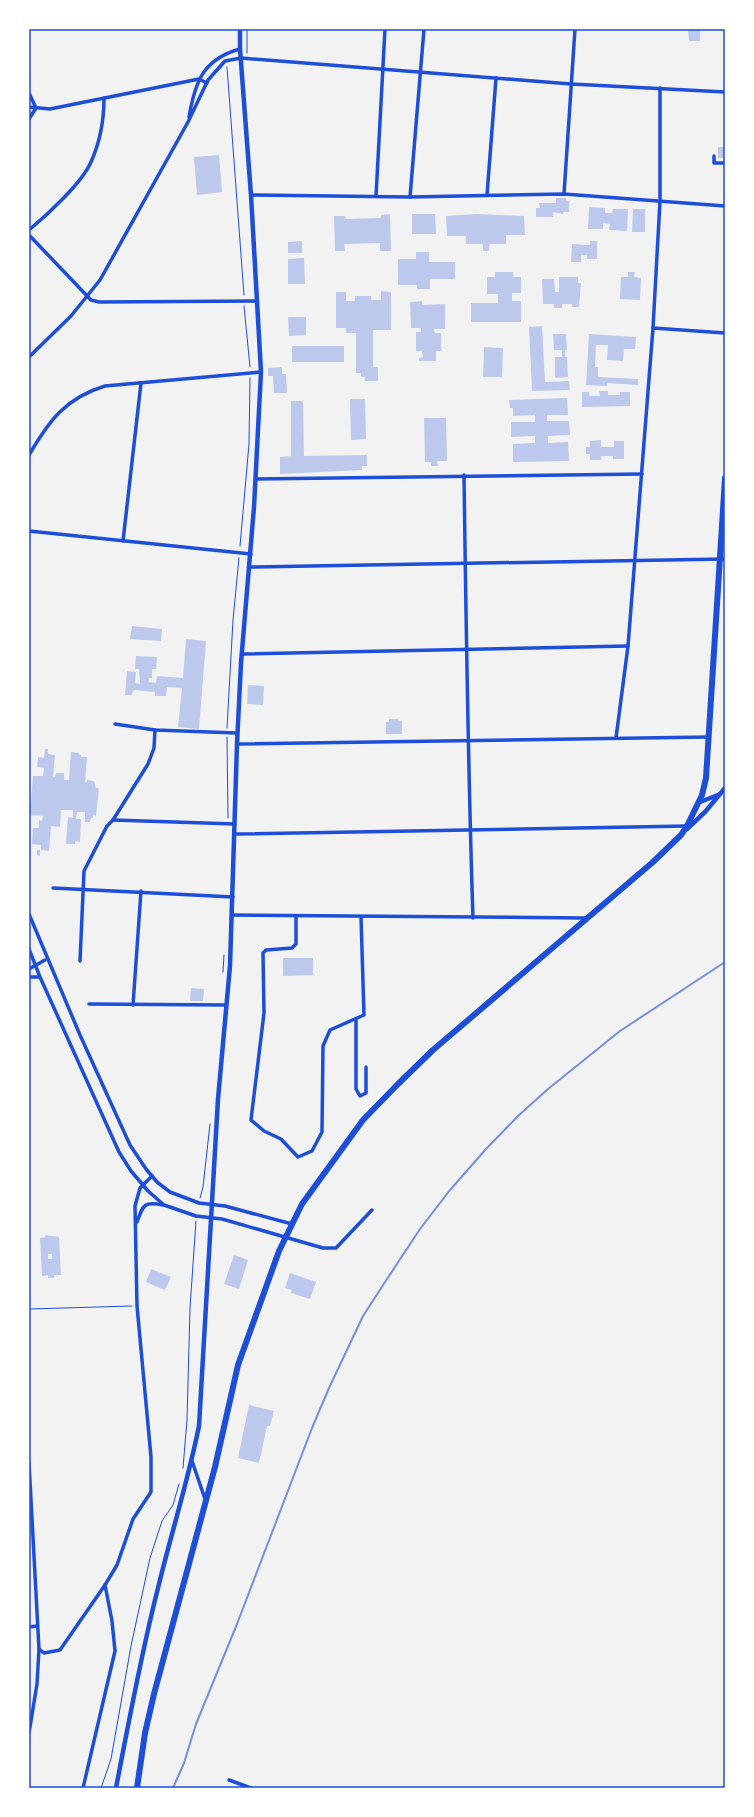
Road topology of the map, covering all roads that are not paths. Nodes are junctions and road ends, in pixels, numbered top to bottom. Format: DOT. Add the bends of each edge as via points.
graph roads {
  1 [pos="240,29"];
  2 [pos="385,29"];
  3 [pos="424,29"];
  4 [pos="574,29"];
  5 [pos="240,49"];
  6 [pos="241,58"];
  7 [pos="383,69"];
  8 [pos="421,72"];
  9 [pos="496,78"];
  10 [pos="199,79"];
  11 [pos="207,83"];
  12 [pos="571,84"];
  13 [pos="660,88"];
  14 [pos="725,92"];
  15 [pos="29,94"];
  16 [pos="104,98"];
  17 [pos="29,108"];
  18 [pos="36,108"];
  19 [pos="29,119"];
  20 [pos="188,122"];
  21 [pos="714,156"];
  22 [pos="725,163"];
  23 [pos="487,194"];
  24 [pos="564,194"];
  25 [pos="251,195"];
  26 [pos="376,196"];
  27 [pos="410,197"];
  28 [pos="660,201"];
  29 [pos="725,206"];
  30 [pos="29,230"];
  31 [pos="29,235"];
  32 [pos="88,297"];
  33 [pos="257,301"];
  34 [pos="653,328"];
  35 [pos="725,333"];
  36 [pos="29,357"];
  37 [pos="261,372"];
  38 [pos="141,383"];
  39 [pos="29,455"];
  40 [pos="642,474"];
  41 [pos="464,475"];
  42 [pos="725,478"];
  43 [pos="256,479"];
  44 [pos="29,531"];
  45 [pos="123,541"];
  46 [pos="251,554"];
  47 [pos="723,559"];
  48 [pos="635,560"];
  49 [pos="465,563"];
  50 [pos="250,567"];
  51 [pos="628,646"];
  52 [pos="468,649"];
  53 [pos="242,654"];
  54 [pos="115,724"];
  55 [pos="155,730"];
  56 [pos="237,733"];
  57 [pos="708,737"];
  58 [pos="616,738"];
  59 [pos="468,740"];
  60 [pos="237,744"];
  61 [pos="725,788"];
  62 [pos="719,794"];
  63 [pos="700,802"];
  64 [pos="113,820"];
  65 [pos="235,824"];
  66 [pos="687,826"];
  67 [pos="470,830"];
  68 [pos="235,834"];
  69 [pos="681,835"];
  70 [pos="53,888"];
  71 [pos="84,889"];
  72 [pos="141,891"];
  73 [pos="233,897"];
  74 [pos="29,914"];
  75 [pos="232,915"];
  76 [pos="296,916"];
  77 [pos="361,917"];
  78 [pos="473,918"];
  79 [pos="585,918"];
  80 [pos="31,919"];
  81 [pos="29,949"];
  82 [pos="45,960"];
  83 [pos="80,961"];
  84 [pos="36,964"];
  85 [pos="29,969"];
  86 [pos="29,977"];
  87 [pos="40,977"];
  88 [pos="55,978"];
  89 [pos="89,1004"];
  90 [pos="226,1005"];
  91 [pos="133,1006"];
  92 [pos="356,1020"];
  93 [pos="366,1067"];
  94 [pos="152,1176"];
  95 [pos="142,1185"];
  96 [pos="164,1205"];
  97 [pos="212,1205"];
  98 [pos="372,1210"];
  99 [pos="211,1218"];
  100 [pos="136,1223"];
  101 [pos="292,1224"];
  102 [pos="286,1237"];
  103 [pos="192,1461"];
  104 [pos="29,1463"];
  105 [pos="200,1483"];
  106 [pos="209,1490"];
  107 [pos="206,1502"];
  108 [pos="105,1586"];
  109 [pos="37,1626"];
  110 [pos="29,1627"];
  111 [pos="39,1649"];
  112 [pos="29,1733"];
  113 [pos="228,1780"];
  114 [pos="83,1788"];
  115 [pos="116,1788"];
  116 [pos="138,1788"];
  117 [pos="251,1788"];
  1 -- 5 [label="street"];
  2 -- 7 [label="street"];
  3 -- 8 [label="street"];
  4 -- 12 [label="street"];
  5 -- 6 [label="street"];
  5 -- 10 [label="street" via="216,58"];
  6 -- 7 [label="street"];
  6 -- 11 [label="street" via="225,61"];
  6 -- 25 [label="street"];
  7 -- 8 [label="street"];
  7 -- 26 [label="street"];
  8 -- 9 [label="street"];
  8 -- 27 [label="street"];
  9 -- 12 [label="street"];
  9 -- 23 [label="street"];
  10 -- 11 [label="street"];
  10 -- 16 [label="street"];
  10 -- 20 [label="street"];
  11 -- 20 [label="street"];
  12 -- 13 [label="street"];
  12 -- 24 [label="street"];
  13 -- 14 [label="street"];
  13 -- 28 [label="street"];
  15 -- 18 [label="street"];
  16 -- 18 [label="street" via="50,109"];
  16 -- 30 [label="street" via="99,140 91,162 65,195"];
  17 -- 18 [label="street"];
  18 -- 19 [label="street"];
  20 -- 32 [label="street"];
  21 -- 22 [label="street" via="714,163"];
  23 -- 24 [label="street"];
  23 -- 27 [label="street"];
  24 -- 28 [label="street"];
  25 -- 26 [label="street"];
  25 -- 33 [label="street"];
  26 -- 27 [label="street"];
  28 -- 29 [label="street"];
  28 -- 34 [label="street"];
  31 -- 32 [label="street"];
  32 -- 33 [label="street" via="99,302"];
  32 -- 36 [label="street"];
  33 -- 37 [label="street"];
  34 -- 35 [label="street"];
  34 -- 40 [label="street"];
  37 -- 38 [label="street"];
  37 -- 43 [label="street"];
  38 -- 39 [label="street" via="104,386 80,396 63,407 46,426"];
  38 -- 45 [label="street"];
  40 -- 41 [label="street"];
  40 -- 48 [label="street"];
  41 -- 43 [label="street"];
  41 -- 49 [label="street"];
  42 -- 47 [label="main road"];
  43 -- 46 [label="street"];
  44 -- 45 [label="street"];
  45 -- 46 [label="street"];
  46 -- 50 [label="street"];
  47 -- 48 [label="street"];
  47 -- 57 [label="main road"];
  48 -- 49 [label="street"];
  48 -- 51 [label="street"];
  49 -- 50 [label="street"];
  49 -- 52 [label="street"];
  50 -- 53 [label="street"];
  51 -- 52 [label="street"];
  51 -- 58 [label="street"];
  52 -- 53 [label="street"];
  52 -- 59 [label="street"];
  53 -- 56 [label="street"];
  54 -- 55 [label="street"];
  55 -- 56 [label="street"];
  55 -- 64 [label="street" via="154,748 148,764"];
  56 -- 60 [label="street"];
  57 -- 58 [label="street"];
  57 -- 63 [label="main road" via="706,778"];
  58 -- 59 [label="street"];
  59 -- 60 [label="street"];
  59 -- 67 [label="street"];
  60 -- 65 [label="street"];
  61 -- 62 [label="street"];
  62 -- 63 [label="street"];
  62 -- 69 [label="street"];
  63 -- 66 [label="main road"];
  64 -- 65 [label="street"];
  64 -- 71 [label="street" via="107,826 84,871"];
  65 -- 68 [label="street"];
  66 -- 67 [label="street"];
  66 -- 69 [label="main road"];
  67 -- 68 [label="street"];
  67 -- 78 [label="street"];
  68 -- 73 [label="street"];
  69 -- 79 [label="main road" via="653,862"];
  70 -- 71 [label="street"];
  71 -- 72 [label="street"];
  71 -- 83 [label="street"];
  72 -- 73 [label="street"];
  72 -- 91 [label="street"];
  73 -- 75 [label="street"];
  74 -- 80 [label="street"];
  75 -- 76 [label="street"];
  75 -- 90 [label="street"];
  76 -- 77 [label="street"];
  76 -- 92 [label="street" via="296,944 292,948 266,950 263,953 264,1013 250,1120 264,1131 282,1139 298,1157 312,1151 322,1132 323,1046 330,1030"];
  77 -- 78 [label="street"];
  77 -- 92 [label="street" via="364,1015"];
  78 -- 79 [label="street"];
  79 -- 101 [label="main road" via="433,1050 363,1120 302,1204"];
  80 -- 82 [label="street" via="30,923"];
  80 -- 88 [label="street"];
  81 -- 84 [label="street"];
  82 -- 84 [label="street"];
  82 -- 88 [label="street"];
  84 -- 85 [label="street"];
  84 -- 87 [label="street"];
  86 -- 87 [label="street"];
  87 -- 95 [label="street" via="119,1152"];
  88 -- 94 [label="street" via="130,1145"];
  89 -- 91 [label="street"];
  90 -- 91 [label="street"];
  90 -- 97 [label="street"];
  92 -- 93 [label="street" via="356,1089 360,1096 366,1093"];
  94 -- 95 [label="street"];
  94 -- 97 [label="street" via="170,1192"];
  95 -- 96 [label="street"];
  95 -- 100 [label="street" via="135,1206"];
  96 -- 99 [label="street" via="196,1216"];
  96 -- 100 [label="street" via="145,1205"];
  97 -- 99 [label="street"];
  97 -- 101 [label="street" via="225,1206"];
  98 -- 102 [label="street" via="336,1248 323,1248"];
  99 -- 102 [label="street"];
  99 -- 103 [label="street" via="199,1426"];
  100 -- 108 [label="street" via="137,1306 152,1483 151,1492 133,1519 117,1565"];
  101 -- 102 [label="main road"];
  102 -- 106 [label="main road" via="238,1365"];
  103 -- 105 [label="street"];
  103 -- 115 [label="street" via="158,1589"];
  104 -- 109 [label="street"];
  105 -- 106 [label="street"];
  105 -- 107 [label="street"];
  106 -- 107 [label="main road"];
  107 -- 116 [label="main road" via="154,1694 145,1733"];
  108 -- 111 [label="street" via="60,1650 44,1653"];
  108 -- 114 [label="street" via="116,1651"];
  109 -- 110 [label="street"];
  109 -- 111 [label="street"];
  111 -- 112 [label="street" via="37,1684"];
  113 -- 117 [label="street"];
}
